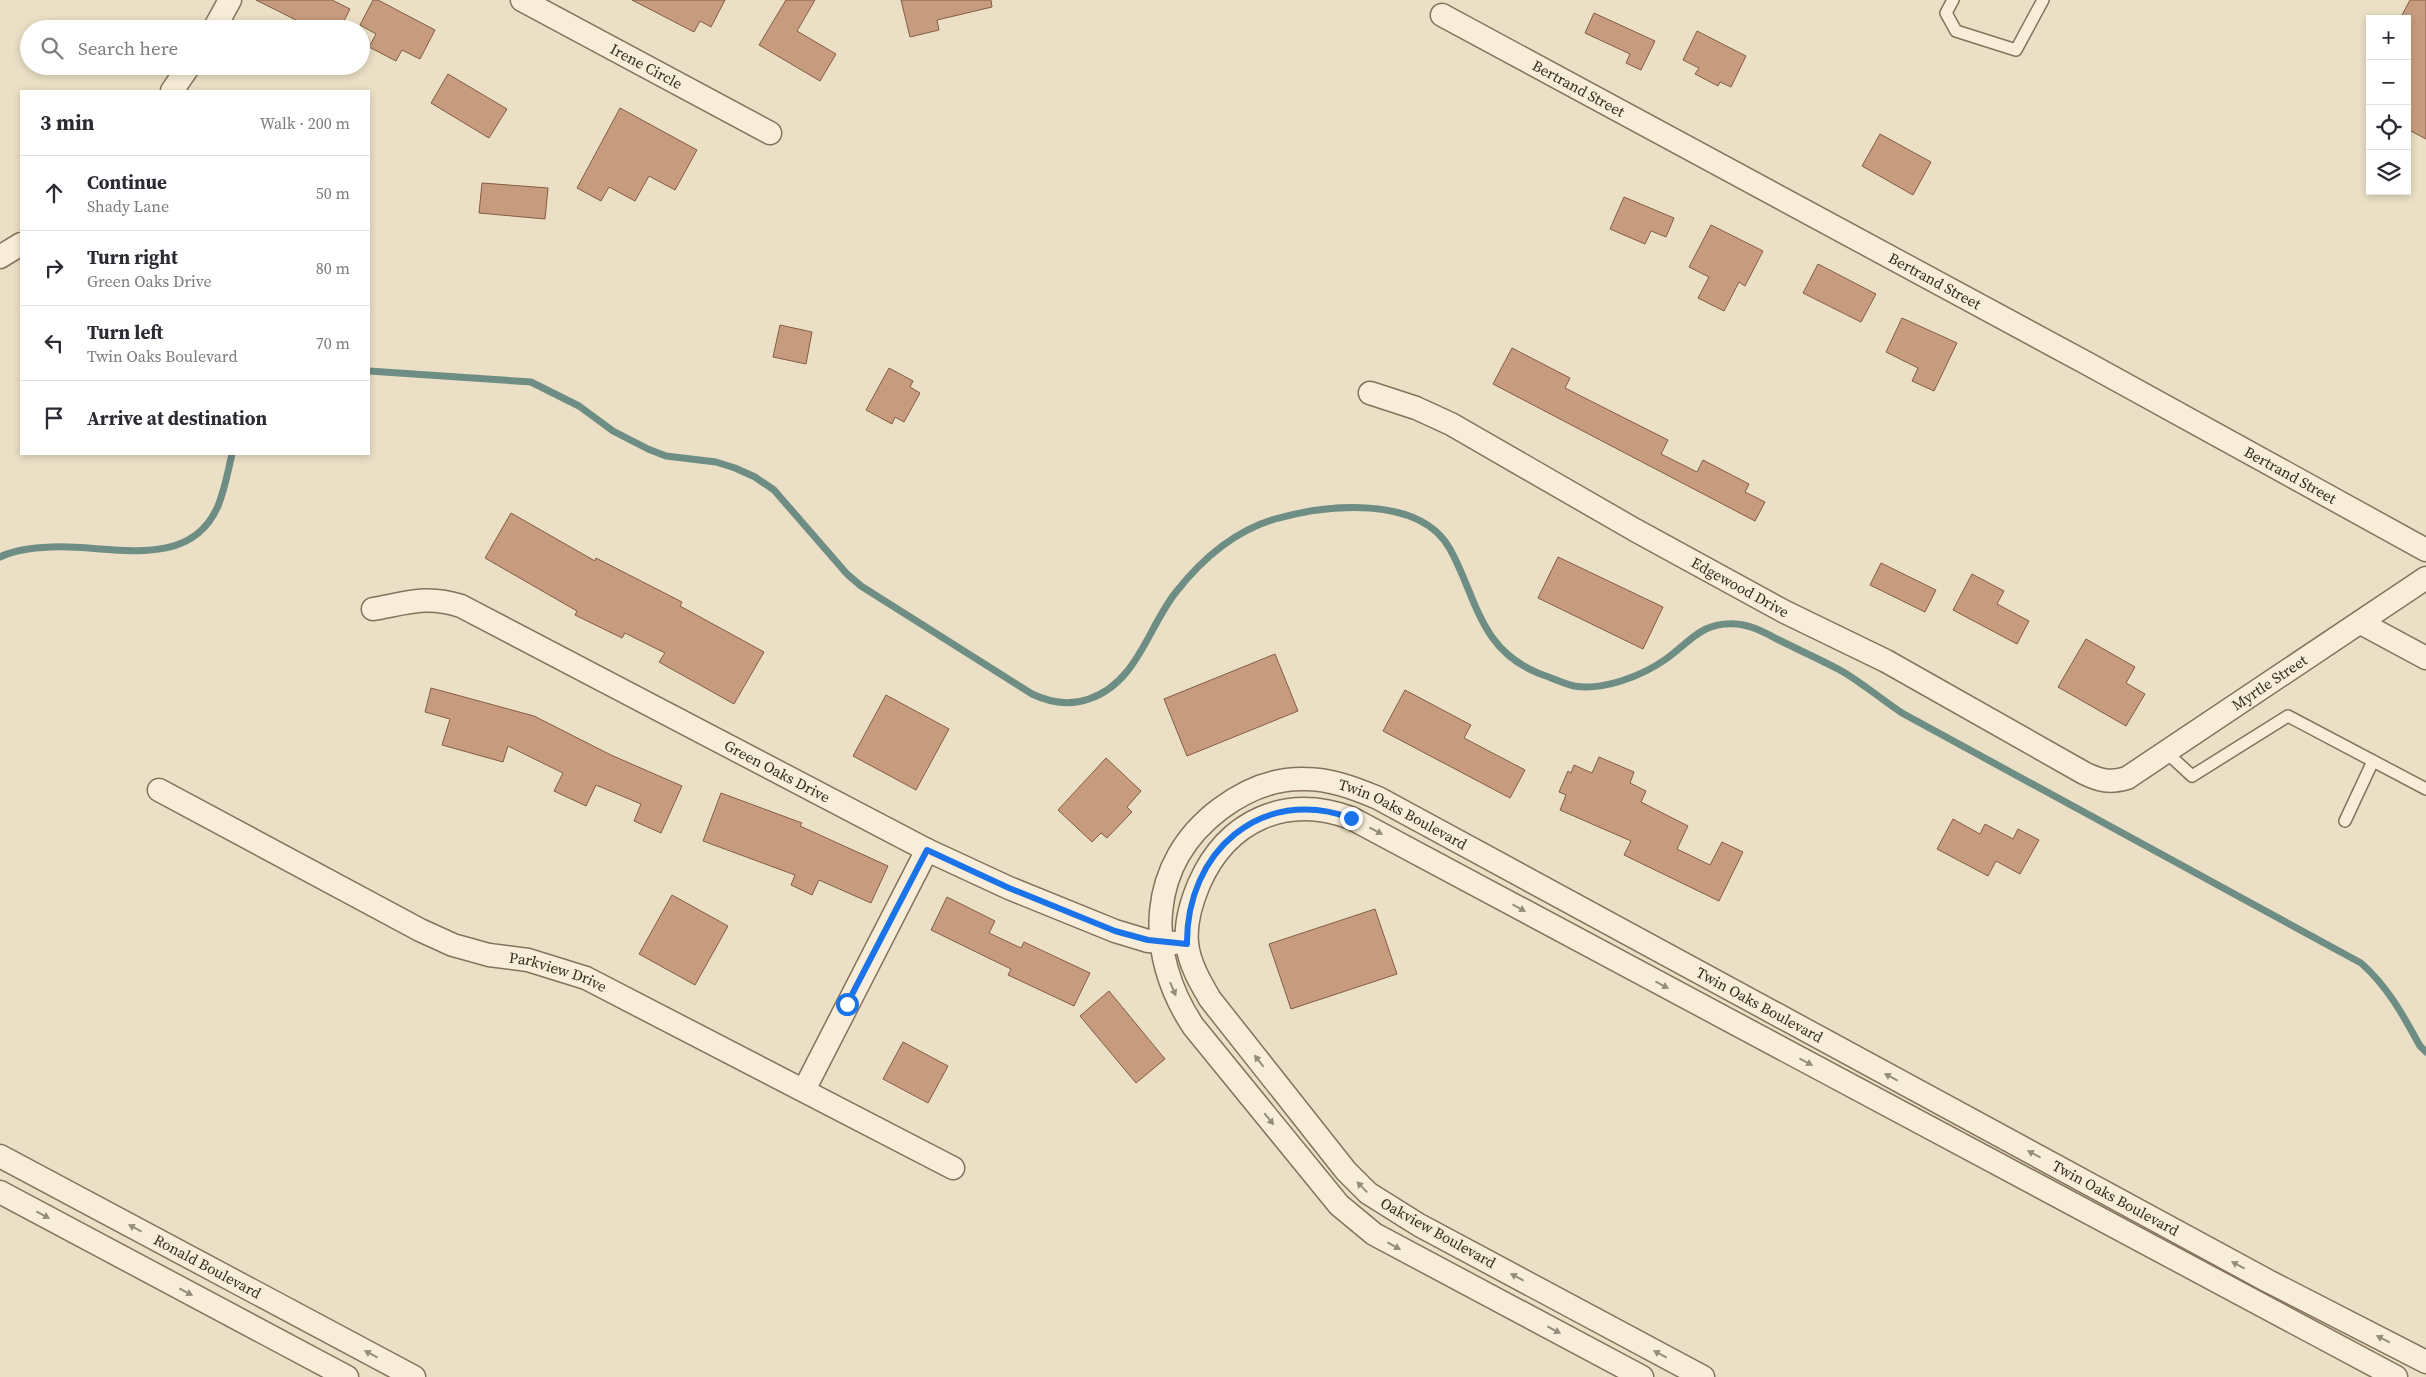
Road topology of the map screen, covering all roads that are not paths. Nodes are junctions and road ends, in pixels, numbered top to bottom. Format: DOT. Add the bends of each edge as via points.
graph roads {
  1 [pos="230,0"];
  2 [pos="522,0"];
  3 [pos="1953,0"];
  4 [pos="2043,0"];
  5 [pos="1442,15"];
  6 [pos="219,20"];
  7 [pos="183,75"];
  8 [pos="173,90"];
  9 [pos="770,133"];
  10 [pos="20,245"];
  11 [pos="0,257"];
  12 [pos="1370,393"];
  13 [pos="2426,550"];
  14 [pos="2426,578"];
  15 [pos="374,609"];
  16 [pos="2361,623"];
  17 [pos="2426,658"];
  18 [pos="2166,752"];
  19 [pos="2373,761"];
  20 [pos="2111,782"];
  21 [pos="2426,789"];
  22 [pos="159,790"];
  23 [pos="2345,821"];
  24 [pos="927,850"];
  25 [pos="1161,942"];
  26 [pos="1187,944"];
  27 [pos="804,1090"];
  28 [pos="0,1156"];
  29 [pos="953,1168"];
  30 [pos="0,1192"];
  31 [pos="82,1200"];
  32 [pos="67,1228"];
  33 [pos="2426,1362"];
  34 [pos="390,1372"];
  35 [pos="347,1377"];
  36 [pos="414,1377"];
  37 [pos="1642,1377"];
  38 [pos="1703,1377"];
  39 [pos="2396,1377"];
  1 -- 6 [label="street"];
  2 -- 9 [label="street, Irene Circle"];
  3 -- 4 [label="lane" via="1946,13 1956,32 2016,50"];
  5 -- 13 [label="street, Bertrand Street"];
  7 -- 8 [label="street"];
  10 -- 11 [label="street"];
  12 -- 20 [label="street, Edgewood Drive" via="1451,424 1768,603 1886,661 2084,773"];
  14 -- 16 [label="street, Myrtle Street"];
  15 -- 24 [label="street, Green Oaks Drive" via="440,599 461,606"];
  16 -- 17 [label="street"];
  16 -- 18 [label="street, Myrtle Street"];
  18 -- 19 [label="lane" via="2192,776 2288,716"];
  18 -- 20 [label="street, Myrtle Street" via="2127,778"];
  19 -- 21 [label="lane"];
  19 -- 23 [label="lane"];
  22 -- 27 [label="street, Parkview Drive" via="453,946 528,960 586,978"];
  24 -- 25 [label="street, Green Oaks Drive" via="1083,919"];
  24 -- 27 [label="street"];
  25 -- 26 [label="street, Green Oaks Drive"];
  33 -- 25 [label="street, Twin Oaks Boulevard, one-way" via="2268,1281 1378,798 1350,786 1304,779 1282,781 1235,797 1211,815 1186,842 1170,869 1162,904"];
  25 -- 37 [label="street, Oakview Boulevard, one-way" via="1168,978 1193,1026 1350,1215 1390,1244"];
  38 -- 26 [label="street, Oakview Boulevard, one-way" via="1419,1225 1368,1193 1346,1170 1210,999 1199,982"];
  26 -- 39 [label="street, Twin Oaks Boulevard, one-way" via="1189,913 1196,892 1206,867 1229,839 1242,828 1274,813 1300,808 1333,811"];
  27 -- 29 [label="street, Parkview Drive"];
  28 -- 31 [label="street, Ronald Boulevard"];
  30 -- 32 [label="street, Ronald Boulevard, one-way"];
  31 -- 32 [label="street"];
  34 -- 31 [label="street, Ronald Boulevard, one-way"];
  32 -- 35 [label="street, Ronald Boulevard, one-way"];
  34 -- 36 [label="street, Ronald Boulevard"];
}
